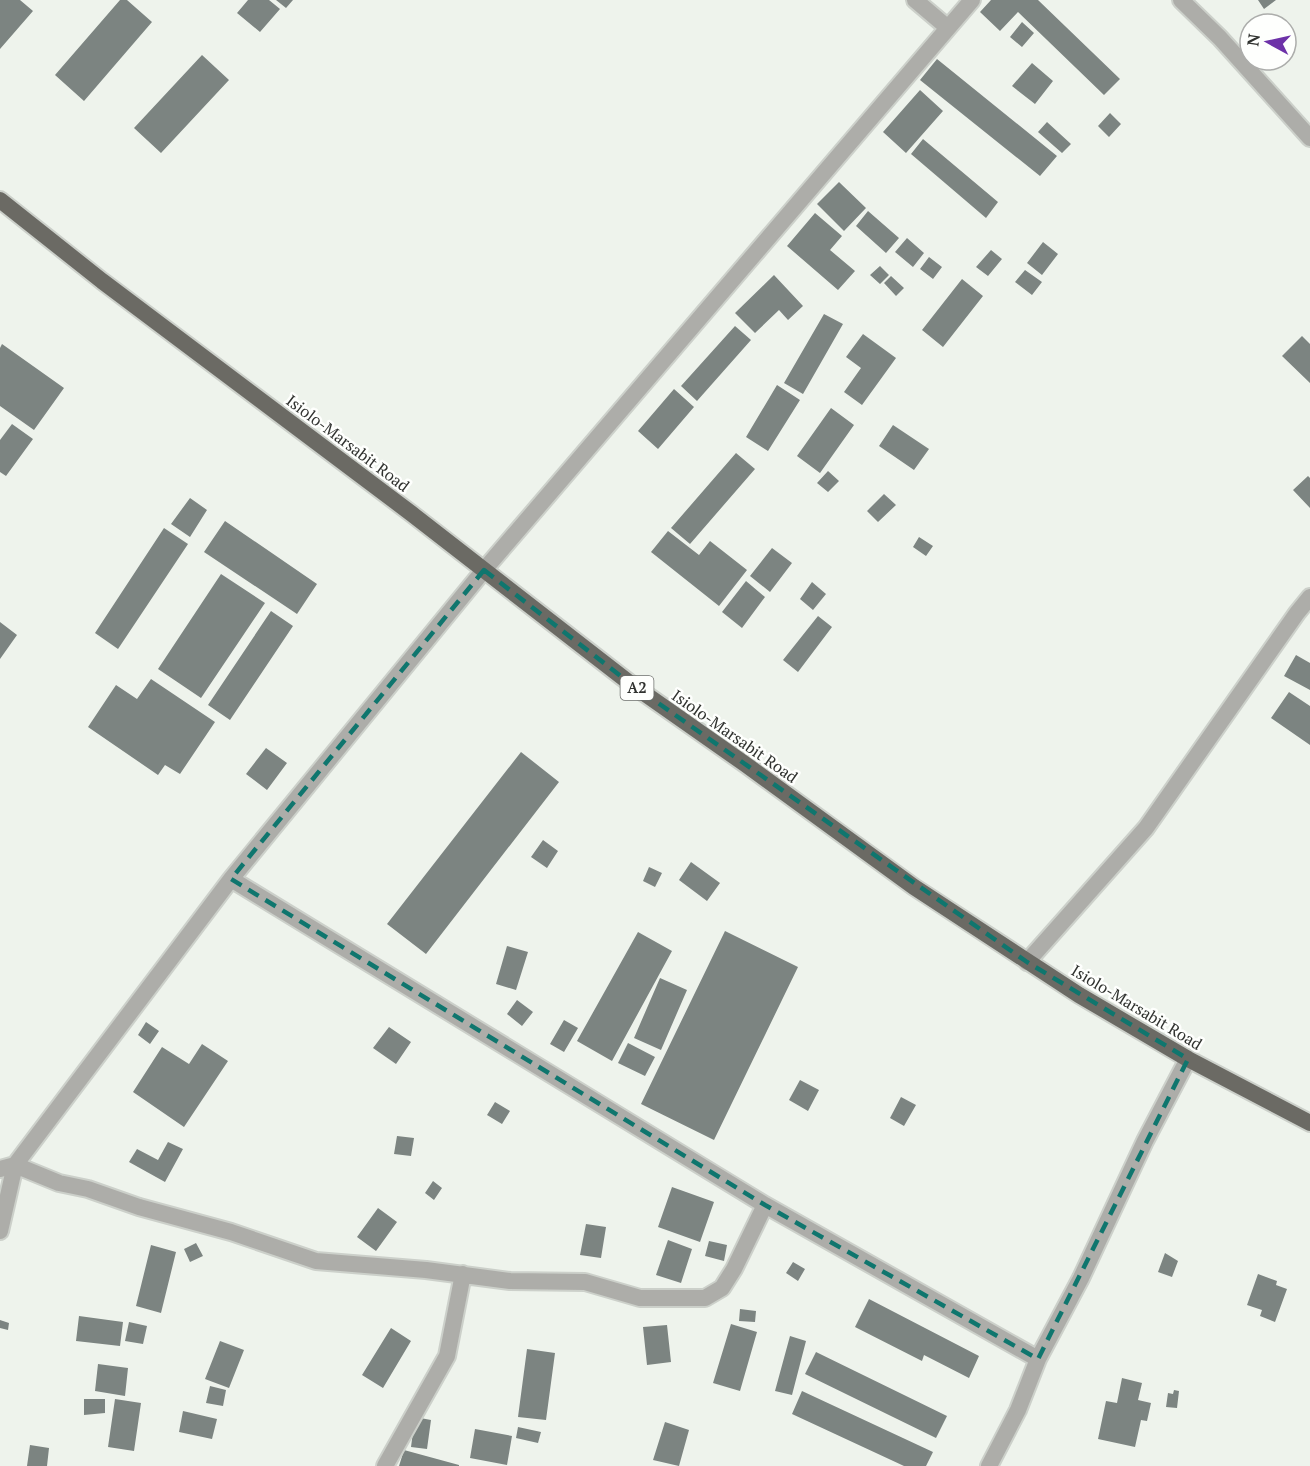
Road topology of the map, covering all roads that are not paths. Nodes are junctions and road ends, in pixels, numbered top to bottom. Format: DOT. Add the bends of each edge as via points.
graph roads {
  1 [pos="915,0"];
  2 [pos="972,0"];
  3 [pos="1181,0"];
  4 [pos="948,28"];
  5 [pos="1310,138"];
  6 [pos="0,200"];
  7 [pos="484,570"];
  8 [pos="1310,597"];
  9 [pos="231,879"];
  10 [pos="1027,962"];
  11 [pos="1188,1059"];
  12 [pos="1310,1123"];
  13 [pos="8,1167"];
  14 [pos="765,1205"];
  15 [pos="0,1231"];
  16 [pos="463,1274"];
  17 [pos="1038,1359"];
  18 [pos="385,1466"];
  19 [pos="989,1466"];
  1 -- 4 [label="street"];
  2 -- 4 [label="street"];
  3 -- 5 [label="street"];
  4 -- 7 [label="street"];
  6 -- 7 [label="highway, Isiolo-Marsabit Road / A2"];
  7 -- 9 [label="street"];
  7 -- 10 [label="highway, Isiolo-Marsabit Road / A2" via="631,684 914,887"];
  8 -- 10 [label="street" via="1146,828"];
  9 -- 13 [label="street"];
  9 -- 14 [label="street"];
  10 -- 11 [label="highway, Isiolo-Marsabit Road / A2"];
  11 -- 12 [label="highway, Isiolo-Marsabit Road / A2"];
  11 -- 17 [label="street"];
  13 -- 15 [label="street"];
  13 -- 16 [label="street" via="316,1261"];
  14 -- 16 [label="street" via="722,1288 705,1298 640,1298 585,1282 510,1281"];
  14 -- 17 [label="street"];
  16 -- 18 [label="street" via="447,1356"];
  17 -- 19 [label="street" via="1018,1410"];
}
